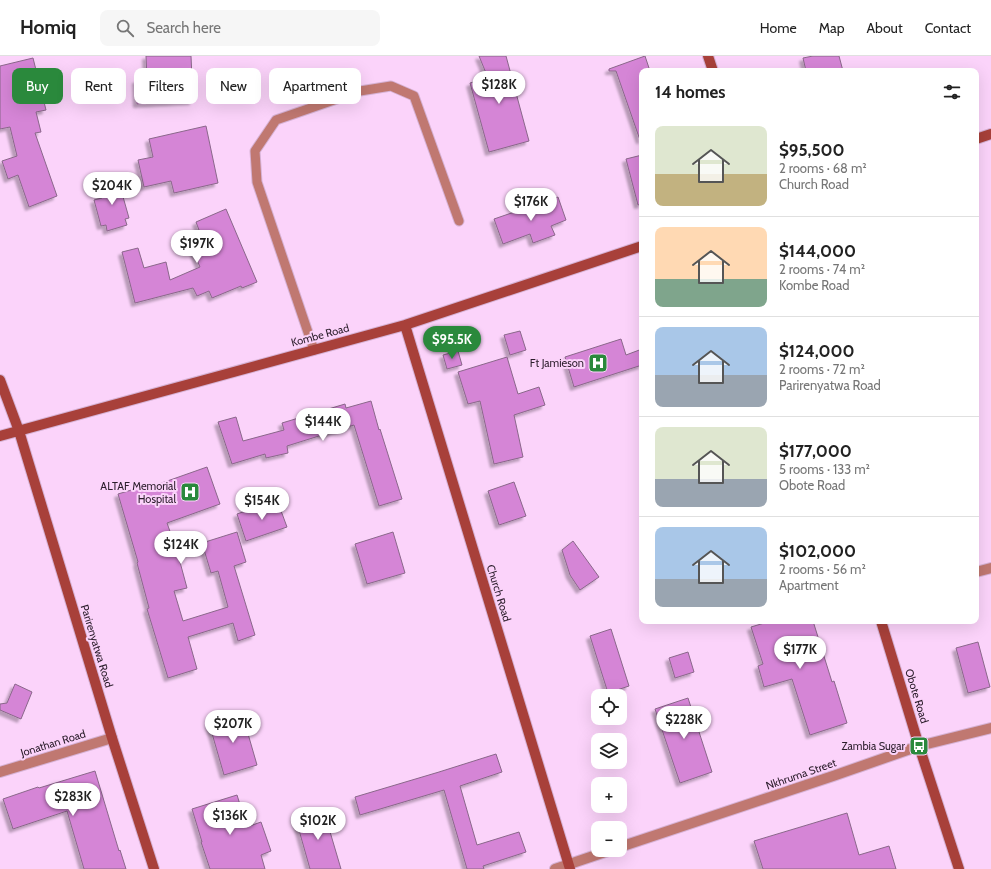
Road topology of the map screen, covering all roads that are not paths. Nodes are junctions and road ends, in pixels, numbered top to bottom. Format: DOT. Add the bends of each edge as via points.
graph roads {
  1 [pos="708,56"];
  2 [pos="712,68"];
  3 [pos="991,134"];
  4 [pos="979,138"];
  5 [pos="459,221"];
  6 [pos="639,247"];
  7 [pos="405,325"];
  8 [pos="314,350"];
  9 [pos="0,380"];
  10 [pos="19,430"];
  11 [pos="0,436"];
  12 [pos="991,568"];
  13 [pos="979,571"];
  14 [pos="882,624"];
  15 [pos="991,728"];
  16 [pos="112,738"];
  17 [pos="919,746"];
  18 [pos="0,772"];
  19 [pos="627,845"];
  20 [pos="593,857"];
  21 [pos="570,866"];
  22 [pos="154,869"];
  23 [pos="555,869"];
  24 [pos="959,869"];
  1 -- 2 [label="street"];
  3 -- 4 [label="street"];
  5 -- 8 [label="lane" via="414,96 390,86 360,91 276,120 255,151 257,182"];
  6 -- 7 [label="street, Kombe Road"];
  7 -- 8 [label="street, Kombe Road"];
  7 -- 21 [label="street, Church Road"];
  8 -- 10 [label="street, Kombe Road"];
  9 -- 10 [label="street, Parirenyatwa Road"];
  10 -- 11 [label="street, Kombe Road"];
  10 -- 16 [label="street, Parirenyatwa Road"];
  12 -- 13 [label="street"];
  14 -- 17 [label="street, Obote Road"];
  15 -- 17 [label="street, Nkhruma Street"];
  16 -- 18 [label="street, Jonathan Road"];
  16 -- 22 [label="street, Parirenyatwa Road"];
  17 -- 19 [label="street, Nkhruma Street"];
  17 -- 24 [label="street, Obote Road"];
  20 -- 21 [label="street"];
  21 -- 23 [label="street"];
}
